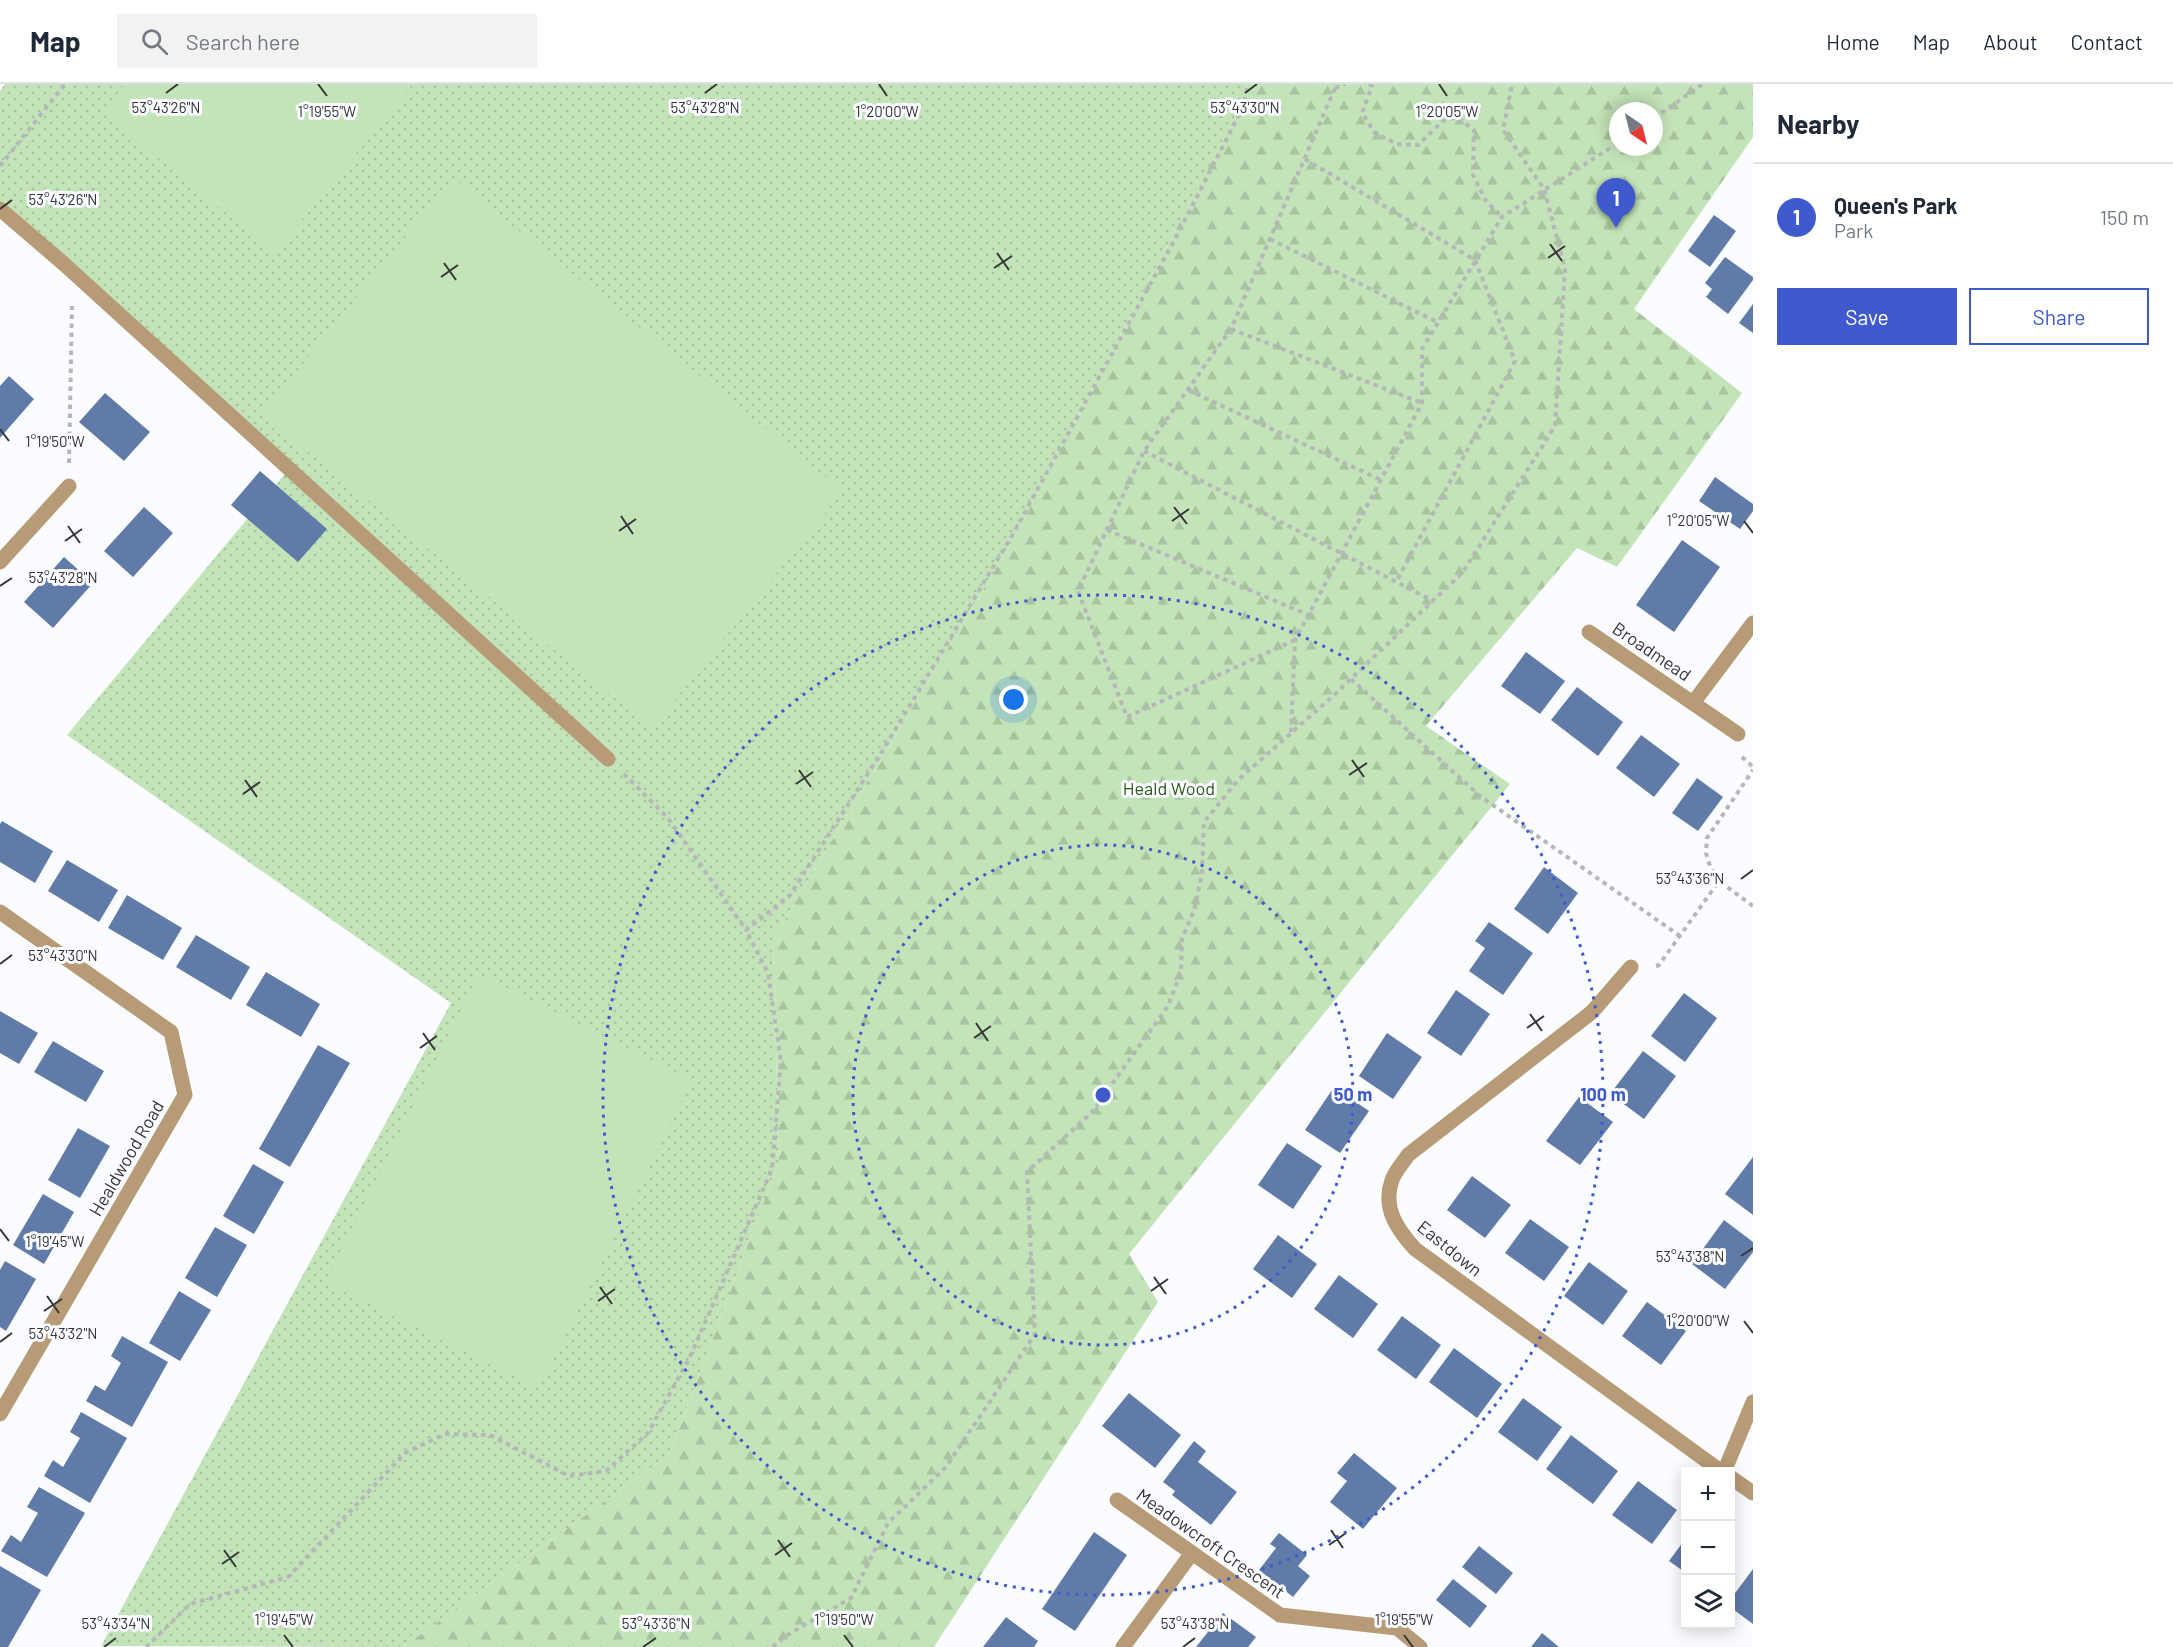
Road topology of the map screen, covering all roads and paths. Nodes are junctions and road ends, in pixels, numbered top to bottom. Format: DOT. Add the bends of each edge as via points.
graph roads {
  1 [pos="64,84"];
  2 [pos="1248,84"];
  3 [pos="1346,84"];
  4 [pos="1369,84"];
  5 [pos="1512,84"];
  6 [pos="1703,84"];
  7 [pos="1335,86"];
  8 [pos="1663,112"];
  9 [pos="1609,149"];
  10 [pos="1305,159"];
  11 [pos="0,166"];
  12 [pos="1545,189"];
  13 [pos="0,209"];
  14 [pos="1502,217"];
  15 [pos="1270,239"];
  16 [pos="1475,260"];
  17 [pos="72,303"];
  18 [pos="1437,322"];
  19 [pos="1231,329"];
  20 [pos="1188,390"];
  21 [pos="1422,404"];
  22 [pos="1144,451"];
  23 [pos="1381,480"];
  24 [pos="69,486"];
  25 [pos="1107,530"];
  26 [pos="1341,555"];
  27 [pos="0,562"];
  28 [pos="1396,582"];
  29 [pos="1433,601"];
  30 [pos="1309,615"];
  31 [pos="1753,623"];
  32 [pos="1589,632"];
  33 [pos="1295,640"];
  34 [pos="1351,679"];
  35 [pos="1693,703"];
  36 [pos="1291,733"];
  37 [pos="1738,734"];
  38 [pos="608,759"];
  39 [pos="1753,770"];
  40 [pos="1719,881"];
  41 [pos="1753,906"];
  42 [pos="0,912"];
  43 [pos="746,930"];
  44 [pos="1680,936"];
  45 [pos="1631,967"];
  46 [pos="1753,1402"];
  47 [pos="0,1414"];
  48 [pos="1716,1467"];
  49 [pos="1725,1467"];
  50 [pos="1735,1480"];
  51 [pos="1753,1494"];
  52 [pos="1117,1500"];
  53 [pos="1192,1553"];
  54 [pos="146,1647"];
  55 [pos="773,1647"];
  56 [pos="1123,1647"];
  57 [pos="1419,1647"];
  1 -- 11 [label="path"];
  2 -- 43 [label="path" via="1243,107 1175,239 1013,534 884,750 790,895"];
  3 -- 7 [label="path"];
  4 -- 14 [label="path" via="1372,86 1362,112 1375,133 1397,144 1418,145 1443,121 1457,117 1474,130 1473,175 1486,201"];
  5 -- 12 [label="path" via="1503,130"];
  6 -- 8 [label="path"];
  7 -- 10 [label="path"];
  9 -- 12 [label="path"];
  10 -- 15 [label="path"];
  10 -- 16 [label="path"];
  12 -- 14 [label="path"];
  12 -- 29 [label="path" via="1565,269 1555,426 1463,572"];
  13 -- 38 [label="street"];
  14 -- 16 [label="path"];
  15 -- 18 [label="path"];
  15 -- 19 [label="path"];
  16 -- 18 [label="path"];
  16 -- 28 [label="path" via="1515,361"];
  17 -- 24 [label="path"];
  18 -- 21 [label="path" via="1422,349"];
  19 -- 20 [label="path"];
  19 -- 21 [label="path"];
  20 -- 22 [label="path"];
  20 -- 23 [label="path"];
  21 -- 23 [label="path"];
  22 -- 25 [label="path"];
  22 -- 26 [label="path"];
  23 -- 26 [label="path"];
  24 -- 27 [label="street"];
  25 -- 30 [label="path"];
  25 -- 33 [label="path" via="1078,591 1127,717"];
  26 -- 28 [label="path"];
  26 -- 30 [label="path"];
  28 -- 29 [label="path"];
  29 -- 34 [label="path"];
  30 -- 33 [label="path"];
  31 -- 35 [label="street, Broadmead"];
  32 -- 35 [label="street, Broadmead"];
  33 -- 36 [label="path"];
  34 -- 36 [label="path"];
  34 -- 44 [label="path" via="1480,796"];
  35 -- 37 [label="street, Broadmead"];
  36 -- 55 [label="path" via="1238,780 1204,822 1202,874 1194,911 1182,938 1182,972 1168,1006 1092,1112 1027,1172 1035,1334 946,1467 888,1523 851,1598"];
  38 -- 43 [label="path" via="668,818"];
  39 -- 40 [label="path" via="1707,838 1706,853"];
  40 -- 41 [label="path"];
  40 -- 44 [label="path"];
  42 -- 47 [label="street, Healdwood Road" via="171,1032 185,1095"];
  43 -- 54 [label="path" via="768,973 781,1061 772,1169 690,1358 648,1432 606,1471 569,1476 490,1435 445,1434 405,1453 288,1577 190,1604"];
  44 -- 45 [label="path" via="1659,965"];
  45 -- 48 [label="street, Eastdown" via="1592,1012 1408,1155 1392,1180 1389,1207 1398,1230 1414,1249"];
  46 -- 49 [label="street, Eastdown"];
  50 -- 51 [label="street"];
  52 -- 53 [label="street, Meadowcroft Crescent"];
  53 -- 56 [label="street"];
  53 -- 57 [label="street, Meadowcroft Crescent" via="1280,1615 1397,1628"];
}
